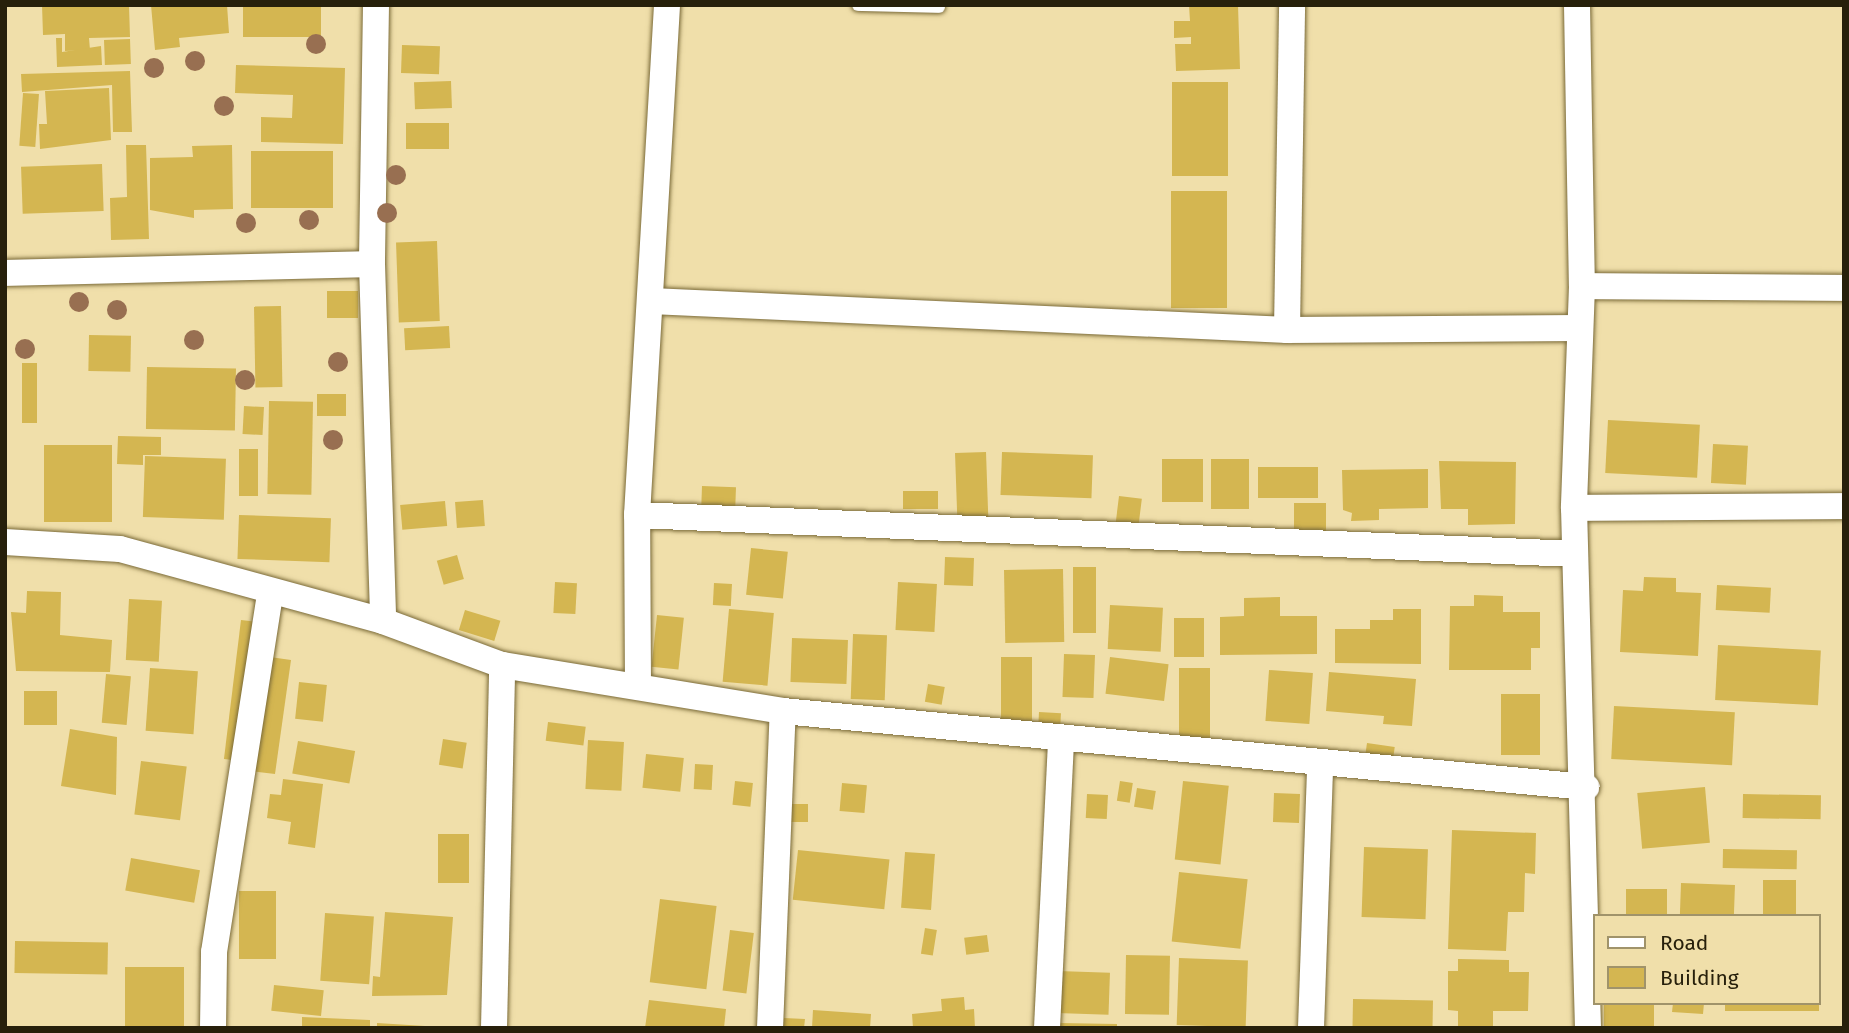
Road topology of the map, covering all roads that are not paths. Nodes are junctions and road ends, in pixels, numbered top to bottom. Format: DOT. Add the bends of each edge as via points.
graph roads {
  1 [pos="376,5"];
  2 [pos="667,5"];
  3 [pos="858,5"];
  4 [pos="1292,5"];
  5 [pos="1577,5"];
  6 [pos="939,7"];
  7 [pos="372,264"];
  8 [pos="5,273"];
  9 [pos="1582,286"];
  10 [pos="1844,288"];
  11 [pos="651,301"];
  12 [pos="1579,328"];
  13 [pos="1287,330"];
  14 [pos="1844,506"];
  15 [pos="1574,508"];
  16 [pos="637,515"];
  17 [pos="5,542"];
  18 [pos="1575,554"];
  19 [pos="270,593"];
  20 [pos="383,621"];
  21 [pos="502,665"];
  22 [pos="638,687"];
  23 [pos="783,711"];
  24 [pos="1061,740"];
  25 [pos="1320,766"];
  26 [pos="1586,787"];
  27 [pos="214,1028"];
  28 [pos="494,1028"];
  29 [pos="771,1028"];
  30 [pos="1047,1028"];
  31 [pos="1311,1028"];
  32 [pos="1588,1028"];
  1 -- 7 [label="street"];
  2 -- 11 [label="street"];
  3 -- 6 [label="lane"];
  4 -- 13 [label="street"];
  5 -- 9 [label="street"];
  7 -- 8 [label="street"];
  7 -- 20 [label="street"];
  9 -- 10 [label="street"];
  9 -- 12 [label="street"];
  11 -- 13 [label="street"];
  11 -- 16 [label="street"];
  12 -- 13 [label="street"];
  12 -- 15 [label="street"];
  14 -- 15 [label="street"];
  15 -- 18 [label="street"];
  16 -- 18 [label="street"];
  16 -- 22 [label="street"];
  17 -- 19 [label="street" via="120,550"];
  18 -- 26 [label="street"];
  19 -- 20 [label="street"];
  19 -- 27 [label="street" via="214,951"];
  20 -- 21 [label="street"];
  21 -- 22 [label="street"];
  21 -- 28 [label="street"];
  22 -- 23 [label="street"];
  23 -- 24 [label="street"];
  23 -- 29 [label="street"];
  24 -- 25 [label="street"];
  24 -- 30 [label="street"];
  25 -- 26 [label="street"];
  25 -- 31 [label="street"];
  26 -- 32 [label="street"];
}
